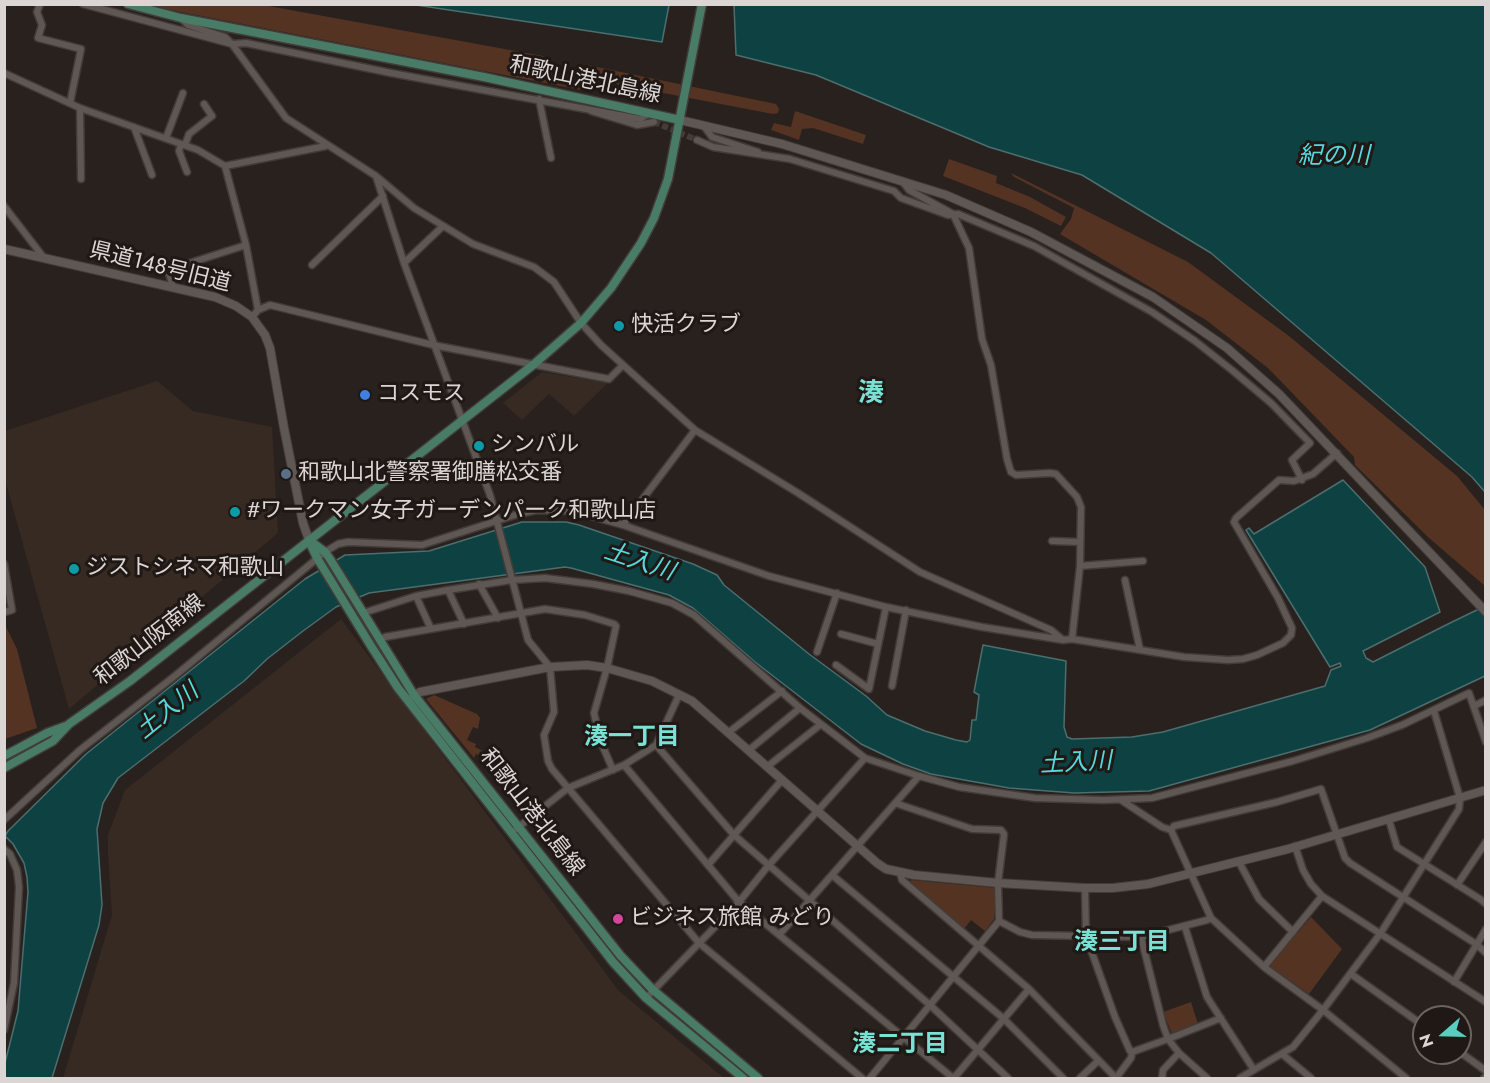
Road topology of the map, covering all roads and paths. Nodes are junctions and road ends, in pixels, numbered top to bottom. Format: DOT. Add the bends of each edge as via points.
graph roads {
  1 [pos="40,4"];
  2 [pos="83,4"];
  3 [pos="128,4"];
  4 [pos="702,4"];
  5 [pos="181,18"];
  6 [pos="232,44"];
  7 [pos="4,73"];
  8 [pos="183,93"];
  9 [pos="539,99"];
  10 [pos="70,103"];
  11 [pos="204,104"];
  12 [pos="80,108"];
  13 [pos="587,109"];
  14 [pos="650,113"];
  15 [pos="680,120"];
  16 [pos="654,122"];
  17 [pos="704,126"];
  18 [pos="134,127"];
  19 [pos="166,138"];
  20 [pos="698,140"];
  21 [pos="183,144"];
  22 [pos="326,146"];
  23 [pos="761,154"];
  24 [pos="551,158"];
  25 [pos="225,166"];
  26 [pos="187,172"];
  27 [pos="152,175"];
  28 [pos="376,176"];
  29 [pos="81,179"];
  30 [pos="900,180"];
  31 [pos="383,196"];
  32 [pos="4,206"];
  33 [pos="953,214"];
  34 [pos="443,226"];
  35 [pos="246,245"];
  36 [pos="4,249"];
  37 [pos="44,258"];
  38 [pos="405,263"];
  39 [pos="312,265"];
  40 [pos="173,287"];
  41 [pos="255,313"];
  42 [pos="581,322"];
  43 [pos="434,345"];
  44 [pos="533,364"];
  45 [pos="622,366"];
  46 [pos="461,421"];
  47 [pos="695,430"];
  48 [pos="1337,453"];
  49 [pos="1302,480"];
  50 [pos="498,523"];
  51 [pos="623,525"];
  52 [pos="309,540"];
  53 [pos="1052,541"];
  54 [pos="1080,542"];
  55 [pos="328,556"];
  56 [pos="319,561"];
  57 [pos="1143,561"];
  58 [pos="4,564"];
  59 [pos="1080,566"];
  60 [pos="512,577"];
  61 [pos="1125,580"];
  62 [pos="479,584"];
  63 [pos="448,590"];
  64 [pos="837,594"];
  65 [pos="416,596"];
  66 [pos="886,607"];
  67 [pos="906,610"];
  68 [pos="5,612"];
  69 [pos="1485,612"];
  70 [pos="363,613"];
  71 [pos="523,614"];
  72 [pos="498,618"];
  73 [pos="464,624"];
  74 [pos="431,629"];
  75 [pos="841,634"];
  76 [pos="1072,639"];
  77 [pos="379,640"];
  78 [pos="1063,640"];
  79 [pos="878,644"];
  80 [pos="1140,650"];
  81 [pos="818,652"];
  82 [pos="836,665"];
  83 [pos="550,667"];
  84 [pos="607,668"];
  85 [pos="892,686"];
  86 [pos="782,691"];
  87 [pos="679,695"];
  88 [pos="411,698"];
  89 [pos="1485,700"];
  90 [pos="1474,706"];
  91 [pos="800,708"];
  92 [pos="1434,711"];
  93 [pos="1482,720"];
  94 [pos="69,724"];
  95 [pos="820,724"];
  96 [pos="729,732"];
  97 [pos="1485,742"];
  98 [pos="656,745"];
  99 [pos="749,750"];
  100 [pos="4,756"];
  101 [pos="866,758"];
  102 [pos="624,765"];
  103 [pos="768,766"];
  104 [pos="4,768"];
  105 [pos="613,770"];
  106 [pos="919,776"];
  107 [pos="782,780"];
  108 [pos="568,788"];
  109 [pos="1485,790"];
  110 [pos="1460,798"];
  111 [pos="1120,799"];
  112 [pos="895,803"];
  113 [pos="817,811"];
  114 [pos="1389,819"];
  115 [pos="4,820"];
  116 [pos="519,827"];
  117 [pos="1171,830"];
  118 [pos="511,833"];
  119 [pos="1336,834"];
  120 [pos="734,835"];
  121 [pos="1485,842"];
  122 [pos="857,846"];
  123 [pos="1295,846"];
  124 [pos="4,849"];
  125 [pos="1239,862"];
  126 [pos="708,865"];
  127 [pos="1424,865"];
  128 [pos="768,866"];
  129 [pos="900,872"];
  130 [pos="1192,874"];
  131 [pos="832,875"];
  132 [pos="998,883"];
  133 [pos="1457,885"];
  134 [pos="1085,888"];
  135 [pos="1322,896"];
  136 [pos="1403,897"];
  137 [pos="739,902"];
  138 [pos="809,902"];
  139 [pos="1485,904"];
  140 [pos="1211,918"];
  141 [pos="999,921"];
  142 [pos="1185,927"];
  143 [pos="1485,929"];
  144 [pos="1293,932"];
  145 [pos="1380,934"];
  146 [pos="779,935"];
  147 [pos="1086,936"];
  148 [pos="1141,937"];
  149 [pos="699,943"];
  150 [pos="1476,944"];
  151 [pos="977,946"];
  152 [pos="1485,953"];
  153 [pos="1264,967"];
  154 [pos="1351,974"];
  155 [pos="954,977"];
  156 [pos="1454,982"];
  157 [pos="1029,988"];
  158 [pos="652,990"];
  159 [pos="646,998"];
  160 [pos="1485,1002"];
  161 [pos="931,1006"];
  162 [pos="1323,1010"];
  163 [pos="1412,1017"];
  164 [pos="1221,1018"];
  165 [pos="1004,1019"];
  166 [pos="4,1030"];
  167 [pos="903,1038"];
  168 [pos="1168,1039"];
  169 [pos="979,1049"];
  170 [pos="1132,1052"];
  171 [pos="1179,1053"];
  172 [pos="1282,1054"];
  173 [pos="1098,1061"];
  174 [pos="1472,1061"];
  175 [pos="1254,1070"];
  176 [pos="1485,1071"];
  177 [pos="743,1078"];
  178 [pos="758,1078"];
  179 [pos="862,1078"];
  180 [pos="870,1078"];
  181 [pos="953,1078"];
  182 [pos="1008,1078"];
  183 [pos="1063,1078"];
  184 [pos="1080,1078"];
  185 [pos="1116,1078"];
  186 [pos="1162,1078"];
  187 [pos="1207,1078"];
  188 [pos="1240,1078"];
  189 [pos="1311,1078"];
  190 [pos="1406,1078"];
  1 -- 10 [label="street" via="37,12 42,25 38,38 81,49"];
  2 -- 6 [label="street"];
  3 -- 5 [label="main road, 和歌山港北島線"];
  4 -- 15 [label="main road"];
  5 -- 6 [label="street" via="188,25"];
  5 -- 14 [label="main road, 和歌山港北島線"];
  6 -- 9 [label="street" via="246,43"];
  6 -- 22 [label="street" via="286,118"];
  7 -- 10 [label="street"];
  8 -- 19 [label="street"];
  9 -- 13 [label="street"];
  9 -- 24 [label="street"];
  10 -- 12 [label="street"];
  11 -- 21 [label="street" via="212,116 189,134"];
  12 -- 18 [label="street"];
  12 -- 29 [label="street"];
  13 -- 14 [label="street" via="640,119"];
  13 -- 16 [label="street" via="637,125"];
  14 -- 15 [label="main road, 和歌山港北島線"];
  15 -- 17 [label="street"];
  15 -- 42 [label="main road, 和歌山港北島線" via="668,179 654,218 617,280"];
  17 -- 23 [label="street" via="712,137"];
  17 -- 30 [label="street" via="782,144"];
  18 -- 19 [label="street"];
  18 -- 27 [label="street"];
  19 -- 21 [label="street"];
  20 -- 23 [label="street" via="712,147"];
  21 -- 25 [label="street"];
  21 -- 26 [label="street" via="179,151"];
  22 -- 25 [label="street"];
  22 -- 28 [label="street"];
  23 -- 33 [label="street" via="855,178"];
  25 -- 35 [label="street"];
  28 -- 31 [label="street"];
  28 -- 34 [label="street"];
  30 -- 33 [label="street" via="909,190"];
  30 -- 48 [label="street" via="994,214 1153,297 1253,370"];
  31 -- 38 [label="street"];
  31 -- 39 [label="street"];
  32 -- 37 [label="street"];
  33 -- 49 [label="street" via="1034,246 1152,312 1195,341 1271,403 1310,443 1292,460"];
  33 -- 54 [label="street" via="969,248 982,339 992,365 1009,467 1016,475 1056,474 1081,507"];
  34 -- 38 [label="street"];
  34 -- 42 [label="street" via="473,244 534,267 554,282"];
  35 -- 40 [label="street" via="168,270"];
  35 -- 41 [label="street"];
  36 -- 37 [label="street, 県道148号旧道"];
  37 -- 40 [label="street, 県道148号旧道"];
  38 -- 43 [label="street"];
  40 -- 41 [label="street, 県道148号旧道" via="215,297"];
  41 -- 43 [label="street" via="270,305"];
  41 -- 52 [label="street, 県道148号旧道" via="270,348"];
  42 -- 44 [label="main road, 和歌山港北島線"];
  42 -- 45 [label="street"];
  43 -- 44 [label="street"];
  43 -- 46 [label="street"];
  44 -- 45 [label="street" via="609,379"];
  44 -- 46 [label="main road, 和歌山港北島線"];
  45 -- 47 [label="street"];
  46 -- 50 [label="street"];
  46 -- 52 [label="main road, 和歌山港北島線"];
  47 -- 51 [label="street"];
  47 -- 78 [label="street" via="920,572 1051,630"];
  48 -- 49 [label="street"];
  48 -- 69 [label="street"];
  49 -- 80 [label="street" via="1279,480 1234,522 1278,598 1292,628 1291,635 1283,643 1243,659 1184,657"];
  50 -- 51 [label="street" via="528,512 555,510"];
  50 -- 55 [label="street" via="423,545 348,542 338,544"];
  50 -- 60 [label="street"];
  51 -- 64 [label="street" via="769,576"];
  52 -- 55 [label="main road, 和歌山港北島線"];
  52 -- 56 [label="main road, 和歌山港北島線"];
  52 -- 94 [label="main road, 和歌山阪南線"];
  53 -- 54 [label="street"];
  54 -- 59 [label="street"];
  55 -- 56 [label="street"];
  55 -- 70 [label="main road, 和歌山港北島線"];
  56 -- 88 [label="main road, 和歌山港北島線" via="376,655"];
  56 -- 115 [label="street" via="80,750"];
  57 -- 59 [label="street"];
  58 -- 68 [label="street" via="12,610"];
  59 -- 76 [label="street"];
  60 -- 62 [label="street"];
  60 -- 71 [label="street"];
  60 -- 86 [label="street" via="593,584 672,603 694,615"];
  61 -- 80 [label="street"];
  62 -- 63 [label="street"];
  62 -- 72 [label="street"];
  63 -- 65 [label="street"];
  63 -- 73 [label="street"];
  64 -- 66 [label="street"];
  64 -- 81 [label="street"];
  65 -- 70 [label="street"];
  65 -- 74 [label="street"];
  66 -- 67 [label="street"];
  66 -- 79 [label="street"];
  67 -- 78 [label="street"];
  67 -- 85 [label="street"];
  70 -- 77 [label="main road, 和歌山港北島線"];
  71 -- 72 [label="street"];
  71 -- 83 [label="street" via="528,640"];
  71 -- 84 [label="street" via="561,610 614,624"];
  72 -- 73 [label="street"];
  73 -- 74 [label="street"];
  74 -- 77 [label="street"];
  75 -- 79 [label="street"];
  76 -- 78 [label="street"];
  76 -- 80 [label="street"];
  77 -- 88 [label="main road, 和歌山港北島線"];
  79 -- 82 [label="street" via="869,689"];
  83 -- 84 [label="street"];
  83 -- 88 [label="street" via="420,692"];
  83 -- 108 [label="street" via="554,712 544,735 548,761"];
  84 -- 87 [label="street" via="652,681"];
  84 -- 105 [label="street" via="594,713"];
  86 -- 91 [label="street"];
  86 -- 96 [label="street"];
  87 -- 96 [label="street"];
  87 -- 98 [label="street"];
  88 -- 116 [label="main road, 和歌山港北島線"];
  88 -- 118 [label="main road, 和歌山港北島線"];
  89 -- 90 [label="street"];
  90 -- 92 [label="street" via="1469,693"];
  90 -- 93 [label="street"];
  91 -- 95 [label="street"];
  91 -- 99 [label="street"];
  92 -- 110 [label="street"];
  92 -- 111 [label="street" via="1367,738 1293,761 1152,798"];
  93 -- 97 [label="street"];
  94 -- 100 [label="main road, 和歌山阪南線"];
  94 -- 104 [label="main road, 和歌山阪南線" via="53,741"];
  95 -- 101 [label="street"];
  95 -- 103 [label="street"];
  96 -- 99 [label="street"];
  98 -- 102 [label="street"];
  98 -- 120 [label="street"];
  99 -- 103 [label="street"];
  101 -- 106 [label="street"];
  101 -- 113 [label="street"];
  102 -- 105 [label="street"];
  102 -- 126 [label="street"];
  103 -- 107 [label="street"];
  105 -- 108 [label="street"];
  106 -- 111 [label="street" via="959,787 1035,798"];
  106 -- 112 [label="street"];
  107 -- 113 [label="street"];
  107 -- 120 [label="street"];
  108 -- 116 [label="street"];
  108 -- 149 [label="street"];
  109 -- 110 [label="street"];
  110 -- 114 [label="street"];
  110 -- 127 [label="street" via="1459,808"];
  111 -- 117 [label="street"];
  112 -- 122 [label="street"];
  112 -- 132 [label="street" via="972,829 1001,830 1004,834"];
  113 -- 122 [label="street"];
  113 -- 128 [label="street"];
  114 -- 119 [label="street"];
  114 -- 127 [label="street" via="1397,847"];
  116 -- 118 [label="street"];
  116 -- 158 [label="main road, 和歌山港北島線"];
  117 -- 119 [label="street" via="1174,826 1321,789"];
  117 -- 130 [label="street"];
  118 -- 159 [label="main road, 和歌山港北島線"];
  119 -- 123 [label="street"];
  119 -- 136 [label="street" via="1350,863"];
  120 -- 126 [label="street"];
  120 -- 128 [label="street"];
  121 -- 133 [label="street"];
  122 -- 129 [label="street" via="877,864"];
  122 -- 131 [label="street"];
  123 -- 125 [label="street"];
  123 -- 135 [label="street" via="1303,870"];
  124 -- 166 [label="street" via="17,870 19,887 14,983"];
  125 -- 130 [label="street"];
  125 -- 144 [label="street" via="1259,898"];
  126 -- 137 [label="street"];
  127 -- 133 [label="street"];
  127 -- 136 [label="street"];
  128 -- 137 [label="street"];
  128 -- 138 [label="street"];
  129 -- 132 [label="street"];
  129 -- 151 [label="street" via="902,880"];
  130 -- 134 [label="street" via="1131,887"];
  130 -- 140 [label="street"];
  131 -- 138 [label="street"];
  131 -- 155 [label="street"];
  132 -- 134 [label="street"];
  132 -- 141 [label="street"];
  133 -- 139 [label="street"];
  134 -- 147 [label="street"];
  135 -- 144 [label="street"];
  135 -- 145 [label="street"];
  136 -- 145 [label="street"];
  136 -- 150 [label="street"];
  137 -- 146 [label="street"];
  137 -- 149 [label="street"];
  138 -- 146 [label="street"];
  138 -- 161 [label="street"];
  140 -- 142 [label="street"];
  140 -- 153 [label="street"];
  141 -- 147 [label="street" via="1032,935"];
  141 -- 151 [label="street"];
  142 -- 148 [label="street"];
  142 -- 164 [label="street" via="1207,997"];
  143 -- 150 [label="street"];
  144 -- 153 [label="street"];
  145 -- 154 [label="street"];
  145 -- 156 [label="street"];
  146 -- 167 [label="street"];
  147 -- 148 [label="street"];
  147 -- 170 [label="street" via="1114,1017"];
  148 -- 168 [label="street"];
  149 -- 158 [label="street"];
  149 -- 179 [label="street"];
  150 -- 152 [label="street"];
  150 -- 156 [label="street"];
  151 -- 155 [label="street"];
  151 -- 157 [label="street"];
  153 -- 162 [label="street"];
  154 -- 162 [label="street"];
  154 -- 163 [label="street"];
  155 -- 161 [label="street"];
  155 -- 165 [label="street"];
  156 -- 160 [label="street"];
  157 -- 165 [label="street"];
  157 -- 173 [label="street"];
  158 -- 159 [label="street"];
  158 -- 178 [label="main road, 和歌山港北島線"];
  159 -- 177 [label="main road, 和歌山港北島線"];
  161 -- 167 [label="street"];
  161 -- 169 [label="street"];
  162 -- 172 [label="street" via="1293,1047"];
  162 -- 190 [label="street"];
  164 -- 168 [label="street"];
  164 -- 175 [label="street"];
  165 -- 169 [label="street"];
  165 -- 183 [label="street"];
  167 -- 180 [label="street"];
  167 -- 181 [label="street"];
  168 -- 170 [label="street"];
  168 -- 171 [label="street"];
  169 -- 181 [label="street"];
  169 -- 182 [label="street"];
  170 -- 185 [label="street"];
  171 -- 186 [label="street" via="1163,1070"];
  171 -- 187 [label="street"];
  172 -- 175 [label="street"];
  172 -- 189 [label="street"];
  173 -- 184 [label="street"];
  173 -- 185 [label="street"];
  174 -- 176 [label="street"];
  175 -- 188 [label="street"];
}
